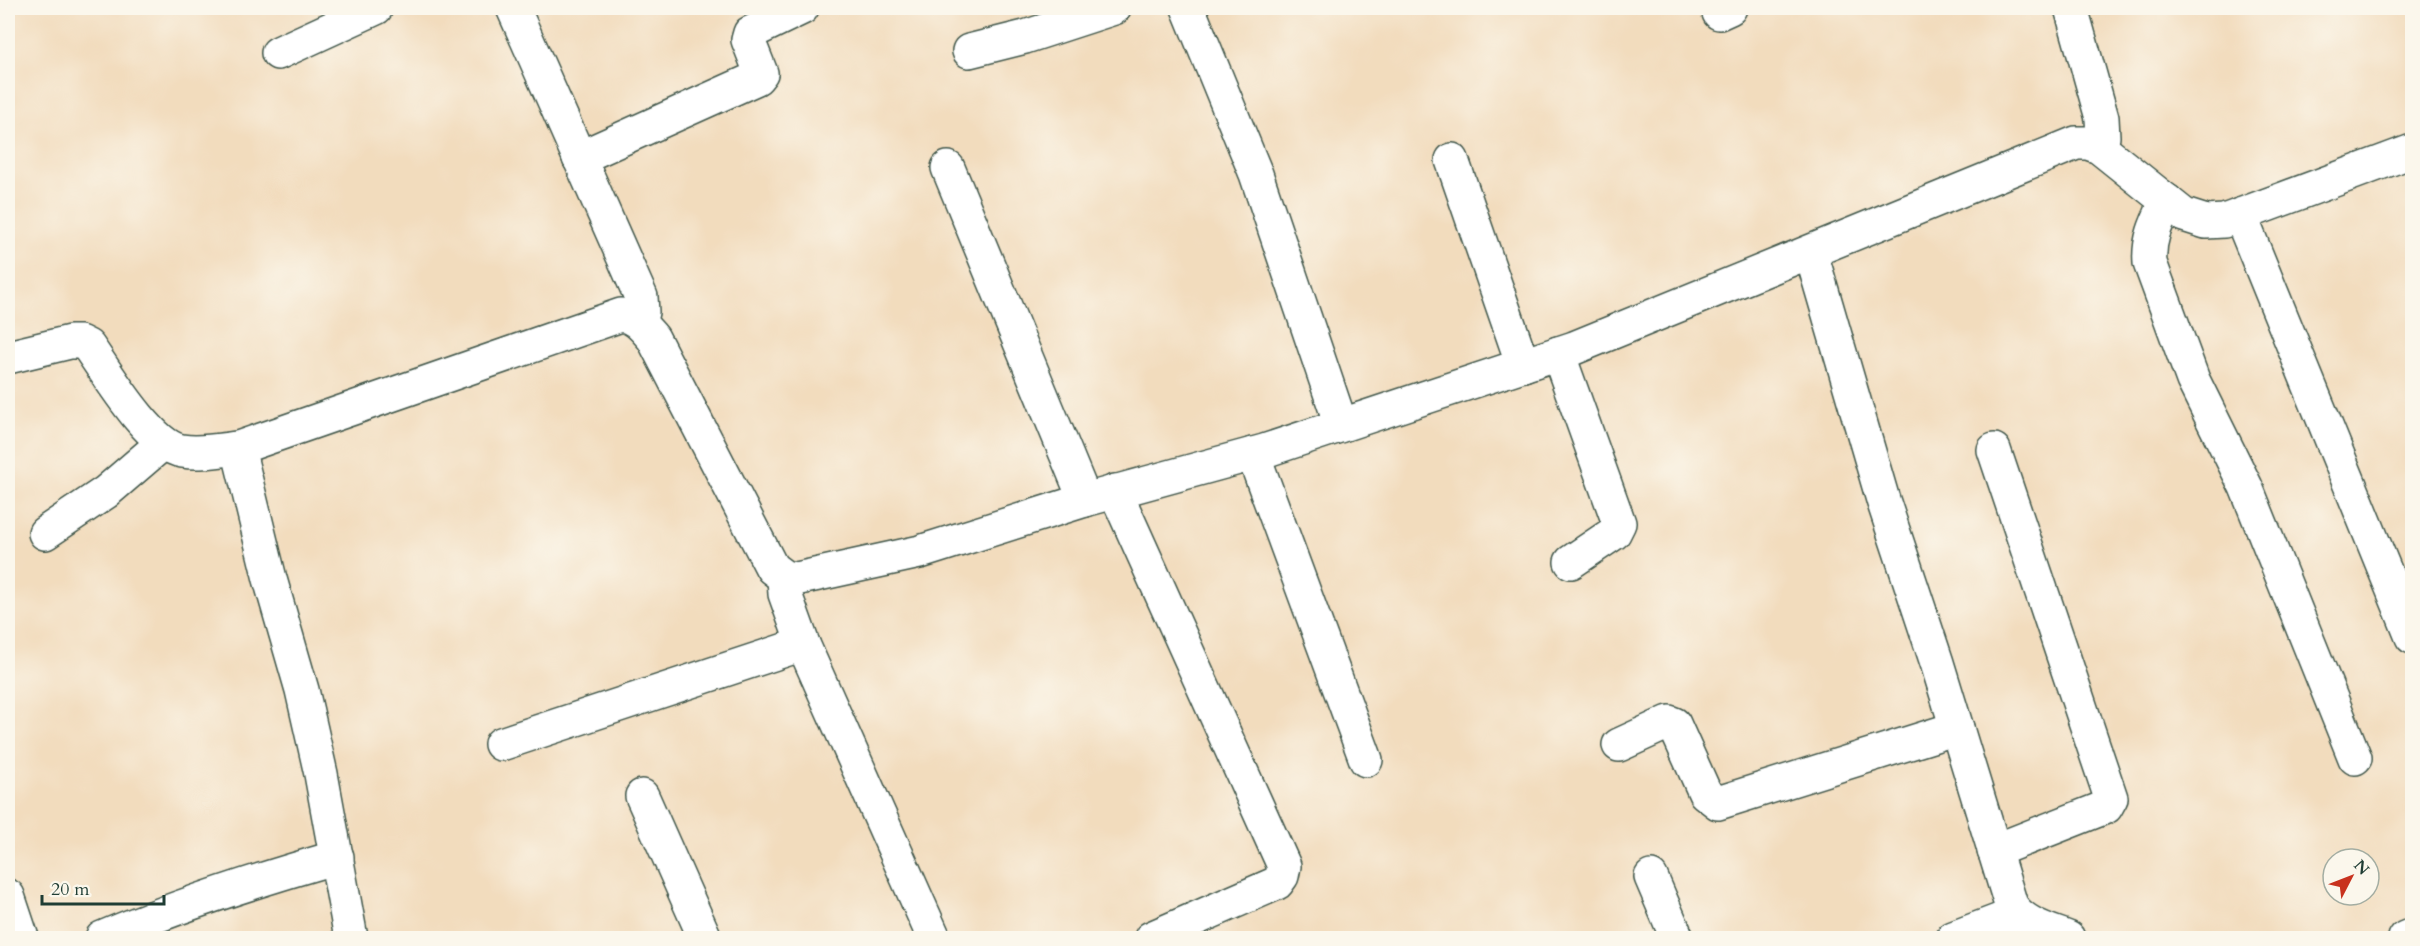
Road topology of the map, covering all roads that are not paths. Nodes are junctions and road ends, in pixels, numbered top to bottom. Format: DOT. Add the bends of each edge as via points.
graph roads {
  1 [pos="376,8"];
  2 [pos="513,8"];
  3 [pos="802,8"];
  4 [pos="1114,8"];
  5 [pos="1188,8"];
  6 [pos="2071,8"];
  7 [pos="969,51"];
  8 [pos="278,53"];
  9 [pos="2099,147"];
  10 [pos="2412,151"];
  11 [pos="579,158"];
  12 [pos="1452,160"];
  13 [pos="948,168"];
  14 [pos="2167,201"];
  15 [pos="2240,215"];
  16 [pos="1811,253"];
  17 [pos="639,322"];
  18 [pos="1558,353"];
  19 [pos="8,357"];
  20 [pos="1523,365"];
  21 [pos="1341,425"];
  22 [pos="163,443"];
  23 [pos="238,448"];
  24 [pos="1994,450"];
  25 [pos="1253,454"];
  26 [pos="1100,495"];
  27 [pos="45,533"];
  28 [pos="1571,562"];
  29 [pos="784,577"];
  30 [pos="2412,637"];
  31 [pos="803,644"];
  32 [pos="1957,728"];
  33 [pos="501,744"];
  34 [pos="1619,745"];
  35 [pos="2355,758"];
  36 [pos="1366,760"];
  37 [pos="642,796"];
  38 [pos="1994,850"];
  39 [pos="337,857"];
  40 [pos="1651,877"];
  41 [pos="8,896"];
  42 [pos="2016,914"];
  43 [pos="1970,935"];
  44 [pos="2412,935"];
  45 [pos="22,939"];
  46 [pos="102,939"];
  47 [pos="351,939"];
  48 [pos="705,939"];
  49 [pos="934,939"];
  50 [pos="1151,939"];
  51 [pos="1677,939"];
  52 [pos="2068,939"];
  53 [pos="2405,939"];
  1 -- 8 [label="street"];
  2 -- 11 [label="street"];
  3 -- 11 [label="street" via="750,33 748,40 761,72 757,78"];
  4 -- 7 [label="street"];
  5 -- 21 [label="street" via="1256,174"];
  6 -- 9 [label="street" via="2102,118"];
  9 -- 14 [label="street"];
  9 -- 16 [label="street" via="2076,143"];
  10 -- 15 [label="street"];
  11 -- 17 [label="street" via="641,297"];
  12 -- 20 [label="street"];
  13 -- 26 [label="street"];
  14 -- 15 [label="street" via="2184,215 2206,222"];
  14 -- 35 [label="street" via="2151,235 2150,263 2193,380 2246,487"];
  15 -- 30 [label="street"];
  16 -- 18 [label="street"];
  16 -- 32 [label="street" via="1883,500"];
  17 -- 23 [label="street" via="621,315"];
  17 -- 29 [label="street" via="653,338 772,568"];
  18 -- 20 [label="street"];
  18 -- 28 [label="street" via="1619,523 1614,533"];
  19 -- 22 [label="street" via="70,342 88,346"];
  20 -- 21 [label="street"];
  21 -- 25 [label="street"];
  22 -- 23 [label="street" via="181,451"];
  22 -- 27 [label="street" via="106,492"];
  23 -- 39 [label="street" via="302,690"];
  24 -- 38 [label="street" via="2111,798 2106,807"];
  25 -- 26 [label="street"];
  25 -- 36 [label="street"];
  26 -- 29 [label="street" via="920,552 796,579"];
  26 -- 50 [label="street" via="1284,866 1277,883"];
  29 -- 31 [label="street" via="785,594"];
  31 -- 33 [label="street"];
  31 -- 49 [label="street"];
  32 -- 34 [label="street" via="1718,803 1705,793 1674,724 1669,722"];
  32 -- 38 [label="street"];
  37 -- 48 [label="street"];
  38 -- 42 [label="street"];
  39 -- 46 [label="street" via="238,886"];
  39 -- 47 [label="street"];
  40 -- 51 [label="street"];
  41 -- 45 [label="street"];
  42 -- 43 [label="street"];
  42 -- 52 [label="street"];
  44 -- 53 [label="street"];
}
